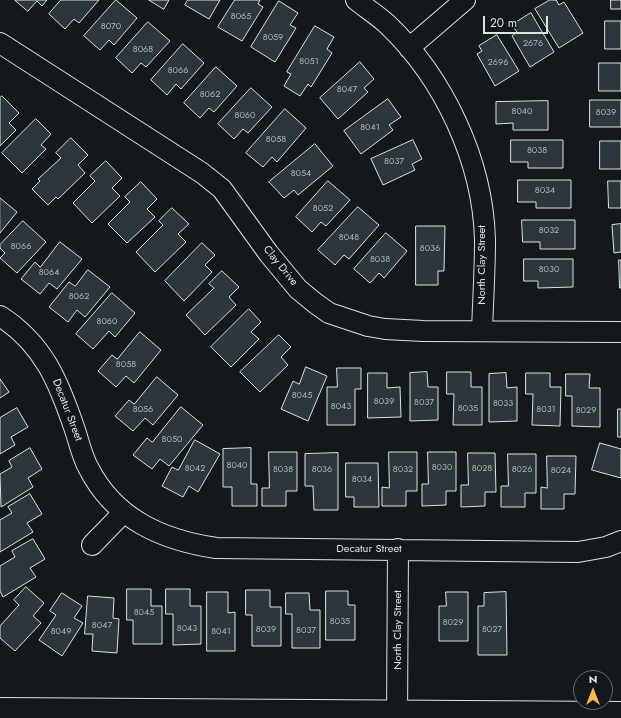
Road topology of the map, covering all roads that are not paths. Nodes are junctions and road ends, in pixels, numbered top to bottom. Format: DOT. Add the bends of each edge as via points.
graph roads {
  1 [pos="356,0"];
  2 [pos="465,0"];
  3 [pos="0,43"];
  4 [pos="409,48"];
  5 [pos="0,316"];
  6 [pos="482,331"];
  7 [pos="621,332"];
  8 [pos="124,512"];
  9 [pos="621,541"];
  10 [pos="92,546"];
  11 [pos="398,549"];
  12 [pos="0,709"];
  13 [pos="621,713"];
  14 [pos="132,714"];
  15 [pos="398,715"];
  1 -- 4 [label="street, North Clay Street" via="386,24"];
  2 -- 4 [label="street"];
  3 -- 6 [label="street, Clay Drive" via="202,173 222,189 298,289 329,313 385,329"];
  4 -- 6 [label="street, North Clay Street" via="424,66 454,117 470,158 478,190 485,240"];
  5 -- 8 [label="street, Decatur Street" via="14,325 47,363 67,408 88,467 102,490"];
  6 -- 7 [label="street, Clay Drive"];
  8 -- 10 [label="street"];
  8 -- 11 [label="street, Decatur Street" via="166,536 216,548"];
  9 -- 11 [label="street, Decatur Street" via="606,547 578,552"];
  11 -- 15 [label="street, North Clay Street"];
  12 -- 14 [label="street"];
  13 -- 15 [label="street"];
  14 -- 15 [label="street"];
}
